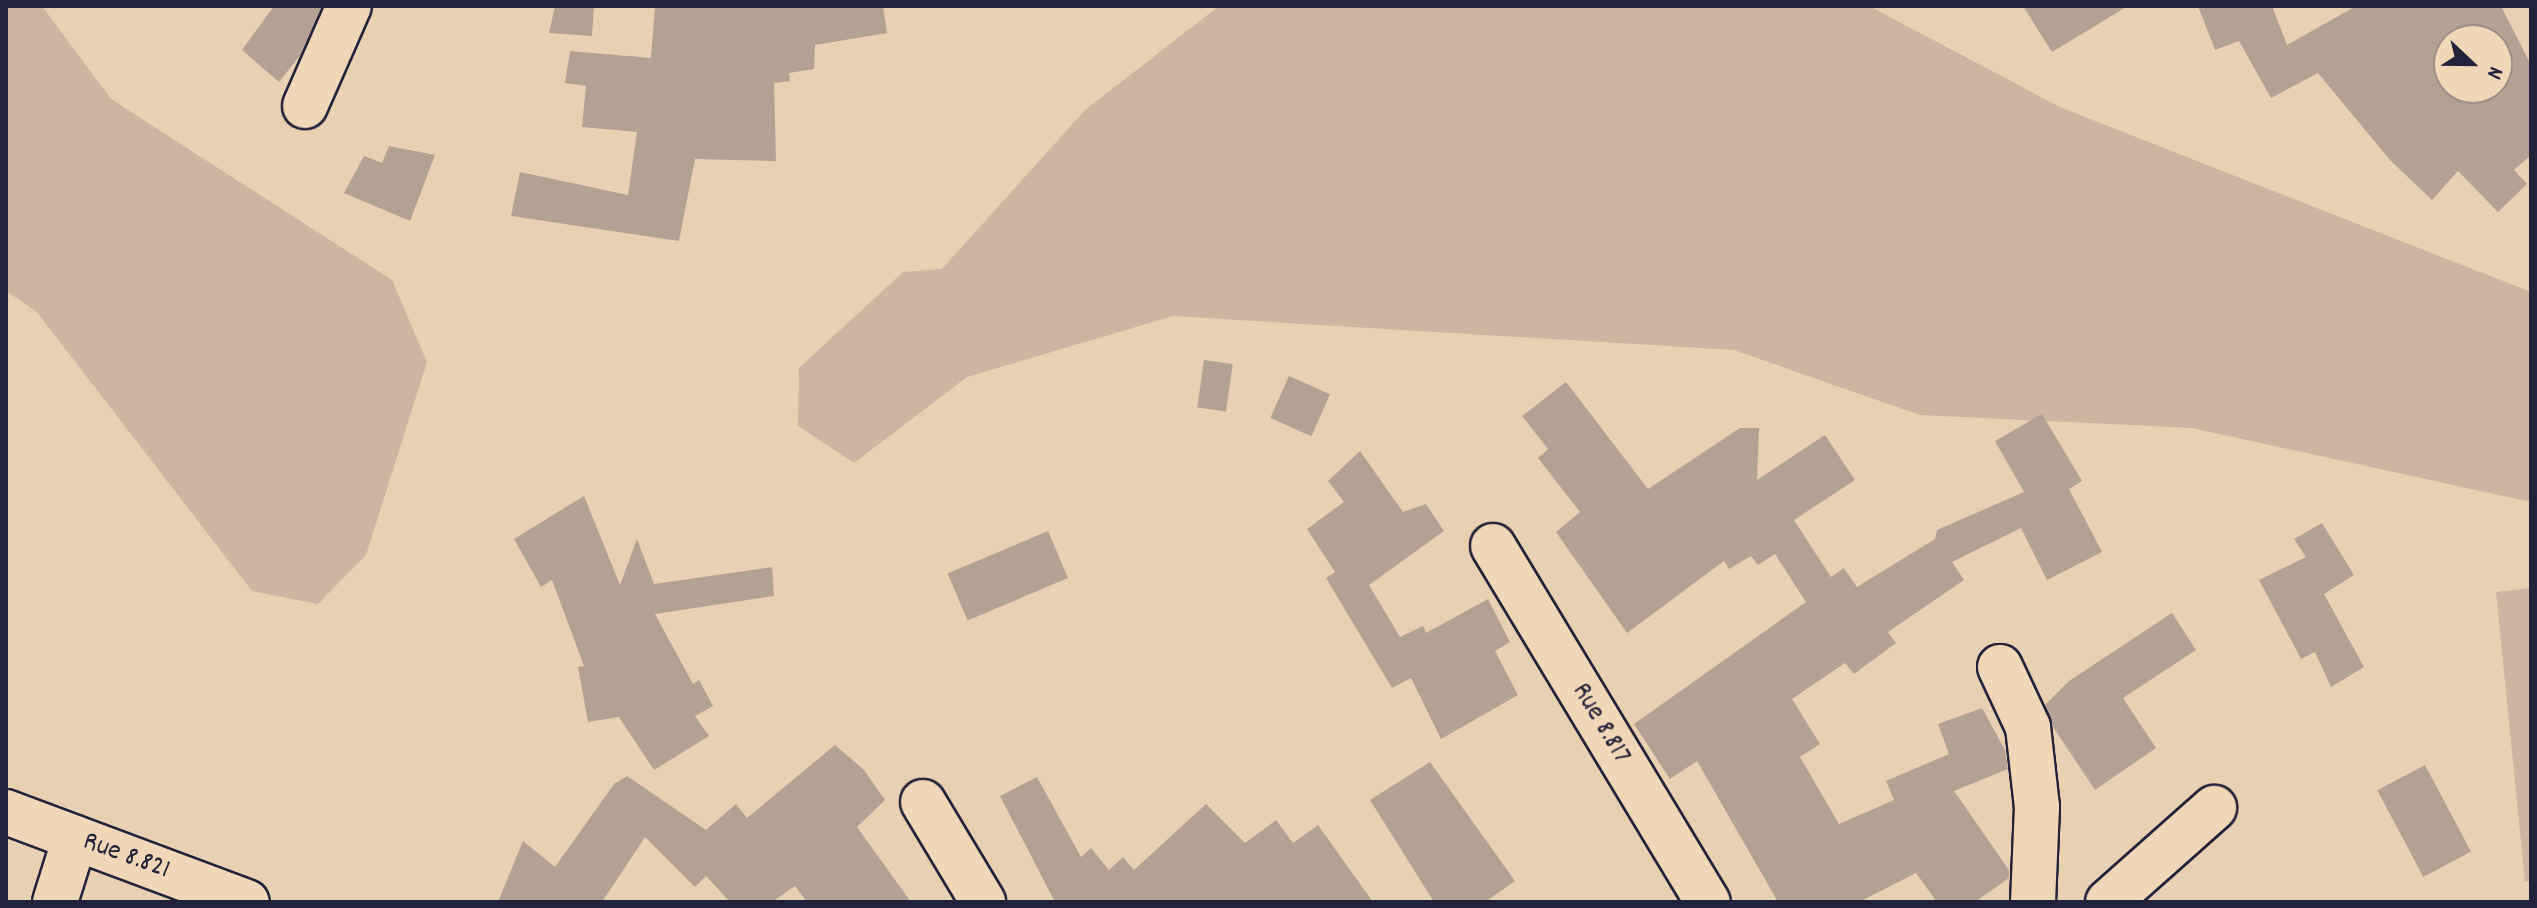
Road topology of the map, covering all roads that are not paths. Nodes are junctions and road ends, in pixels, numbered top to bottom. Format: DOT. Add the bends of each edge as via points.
graph roads {
  1 [pos="349,6"];
  2 [pos="305,106"];
  3 [pos="1493,546"];
  4 [pos="2000,667"];
  5 [pos="923,802"];
  6 [pos="2214,808"];
  7 [pos="6,812"];
  8 [pos="75,838"];
  9 [pos="55,902"];
  10 [pos="247,902"];
  11 [pos="983,902"];
  12 [pos="1708,902"];
  13 [pos="2033,902"];
  14 [pos="2108,902"];
  1 -- 2 [label="street"];
  3 -- 12 [label="street, Rue 8.817"];
  4 -- 13 [label="street" via="2028,727 2037,807"];
  5 -- 11 [label="street"];
  6 -- 14 [label="street"];
  7 -- 8 [label="street, Rue 8.821"];
  8 -- 9 [label="street"];
  8 -- 10 [label="street, Rue 8.821"];
}
